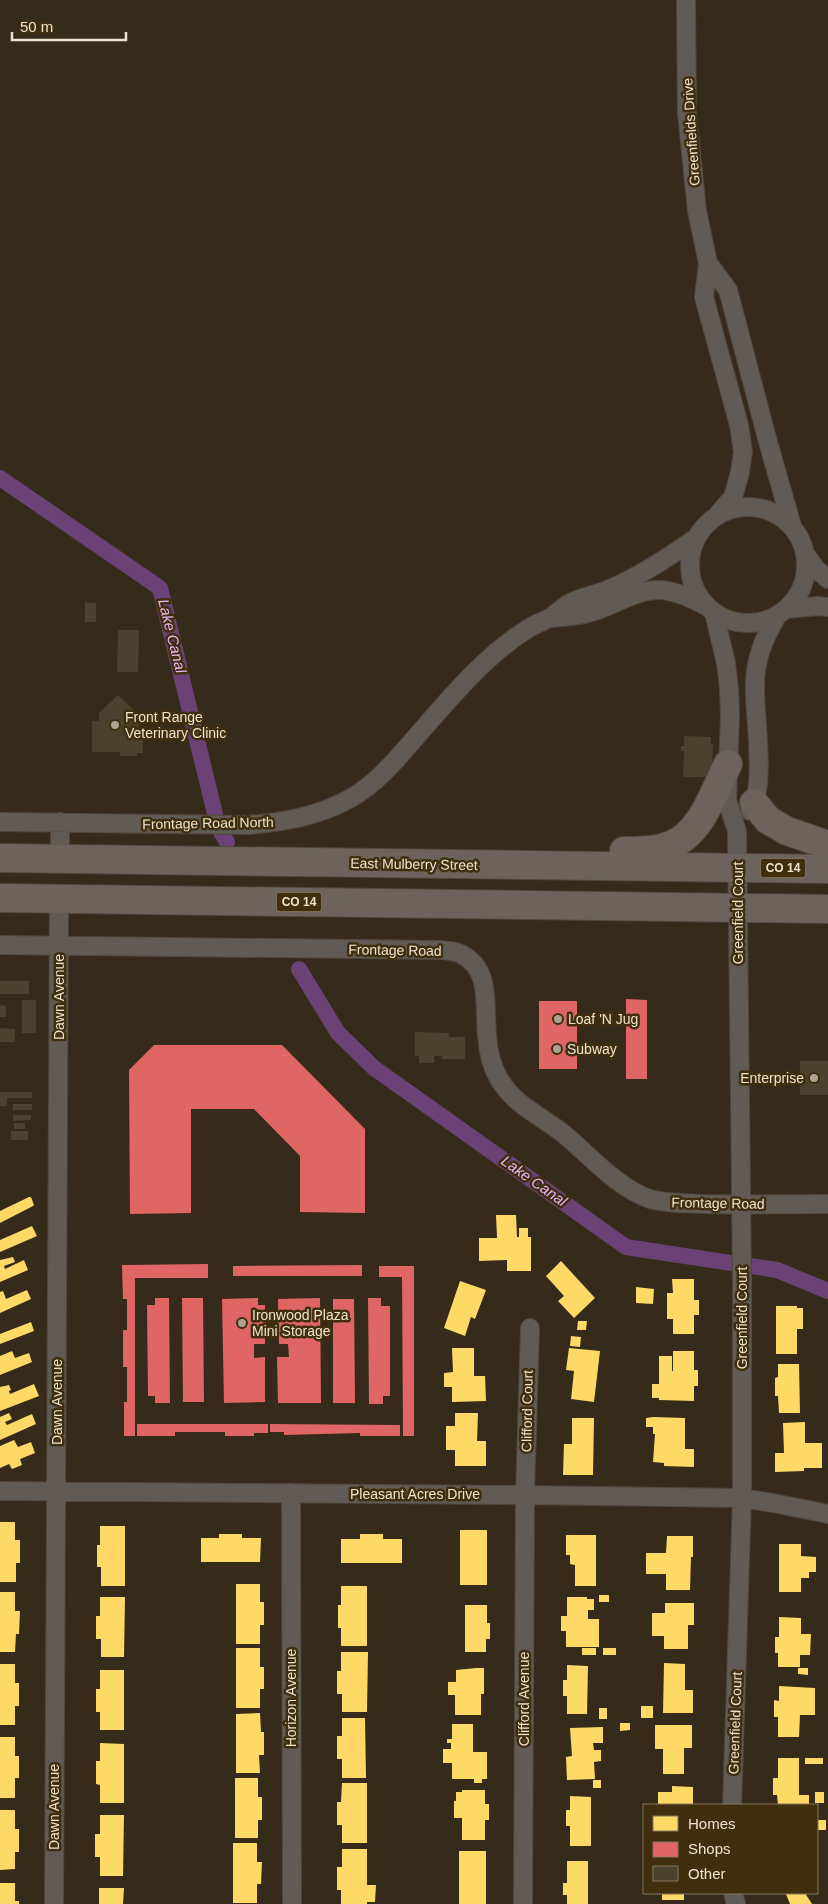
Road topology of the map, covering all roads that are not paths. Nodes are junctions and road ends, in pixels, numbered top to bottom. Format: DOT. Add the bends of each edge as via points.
graph roads {
  1 [pos="686,0"];
  2 [pos="708,262"];
  3 [pos="718,514"];
  4 [pos="792,526"];
  5 [pos="696,538"];
  6 [pos="806,555"];
  7 [pos="828,579"];
  8 [pos="828,607"];
  9 [pos="709,609"];
  10 [pos="782,612"];
  11 [pos="549,618"];
  12 [pos="728,764"];
  13 [pos="754,803"];
  14 [pos="0,822"];
  15 [pos="60,822"];
  16 [pos="737,831"];
  17 [pos="828,845"];
  18 [pos="0,858"];
  19 [pos="60,860"];
  20 [pos="438,864"];
  21 [pos="738,868"];
  22 [pos="828,869"];
  23 [pos="0,898"];
  24 [pos="60,899"];
  25 [pos="738,907"];
  26 [pos="828,909"];
  27 [pos="0,945"];
  28 [pos="60,945"];
  29 [pos="828,1204"];
  30 [pos="740,1205"];
  31 [pos="530,1328"];
  32 [pos="0,1491"];
  33 [pos="56,1491"];
  34 [pos="291,1493"];
  35 [pos="525,1495"];
  36 [pos="742,1498"];
  37 [pos="828,1514"];
  38 [pos="732,1804"];
  39 [pos="54,1904"];
  40 [pos="292,1904"];
  41 [pos="523,1904"];
  1 -- 2 [label="street, Greenfields Drive" via="687,122 697,211"];
  2 -- 3 [label="street" via="704,297 739,425 743,452 733,497"];
  2 -- 4 [label="street" via="728,290"];
  3 -- 4 [label="street" via="749,506 765,509"];
  3 -- 5 [label="street" via="705,524"];
  4 -- 6 [label="street"];
  5 -- 9 [label="street" via="690,553 689,569 697,594"];
  5 -- 11 [label="street, Frontage Road North" via="643,573 611,589 572,602"];
  6 -- 7 [label="street"];
  6 -- 10 [label="street" via="802,587 796,599"];
  8 -- 10 [label="street"];
  9 -- 10 [label="street" via="726,619 752,624"];
  9 -- 11 [label="street" via="672,591 659,590 637,594 594,612"];
  9 -- 12 [label="street, Greenfield Court" via="726,663 730,715"];
  10 -- 13 [label="street" via="763,641 754,684 758,778"];
  11 -- 15 [label="street, Frontage Road North" via="530,627 500,650 472,676 389,768 371,785 337,805 279,823 249,825"];
  12 -- 16 [label="street, Greenfield Court" via="727,800"];
  12 -- 20 [label="highway" via="700,819 688,834 672,845 636,851 503,850"];
  13 -- 16 [label="street"];
  13 -- 17 [label="highway" via="768,820 787,831"];
  14 -- 15 [label="street, Frontage Road North"];
  15 -- 19 [label="street"];
  16 -- 21 [label="street, Greenfield Court"];
  18 -- 19 [label="highway, East Mulberry Street / CO 14"];
  19 -- 20 [label="highway, East Mulberry Street / CO 14"];
  20 -- 21 [label="highway, East Mulberry Street / CO 14"];
  21 -- 22 [label="highway, East Mulberry Street / CO 14"];
  21 -- 25 [label="street, Greenfield Court"];
  23 -- 24 [label="highway, CO 14"];
  24 -- 25 [label="highway, CO 14"];
  24 -- 28 [label="street, Dawn Avenue"];
  25 -- 26 [label="highway, CO 14"];
  25 -- 30 [label="street, Greenfield Court"];
  27 -- 28 [label="street, Frontage Road"];
  28 -- 30 [label="street, Frontage Road" via="442,950 460,953 479,970 484,982 487,1037 494,1070 519,1104 563,1134 624,1185 648,1198 664,1202"];
  28 -- 33 [label="street, Dawn Avenue"];
  29 -- 30 [label="street, Frontage Road"];
  30 -- 36 [label="street, Greenfield Court"];
  31 -- 35 [label="street, Clifford Court"];
  32 -- 33 [label="street, Pleasant Acres Drive"];
  33 -- 34 [label="street, Pleasant Acres Drive"];
  33 -- 39 [label="street, Dawn Avenue"];
  34 -- 35 [label="street, Pleasant Acres Drive"];
  34 -- 40 [label="street, Horizon Avenue"];
  35 -- 36 [label="street, Pleasant Acres Drive"];
  35 -- 41 [label="street, Clifford Avenue"];
  36 -- 37 [label="street, Pleasant Acres Drive"];
  36 -- 38 [label="street, Greenfield Court"];
}
